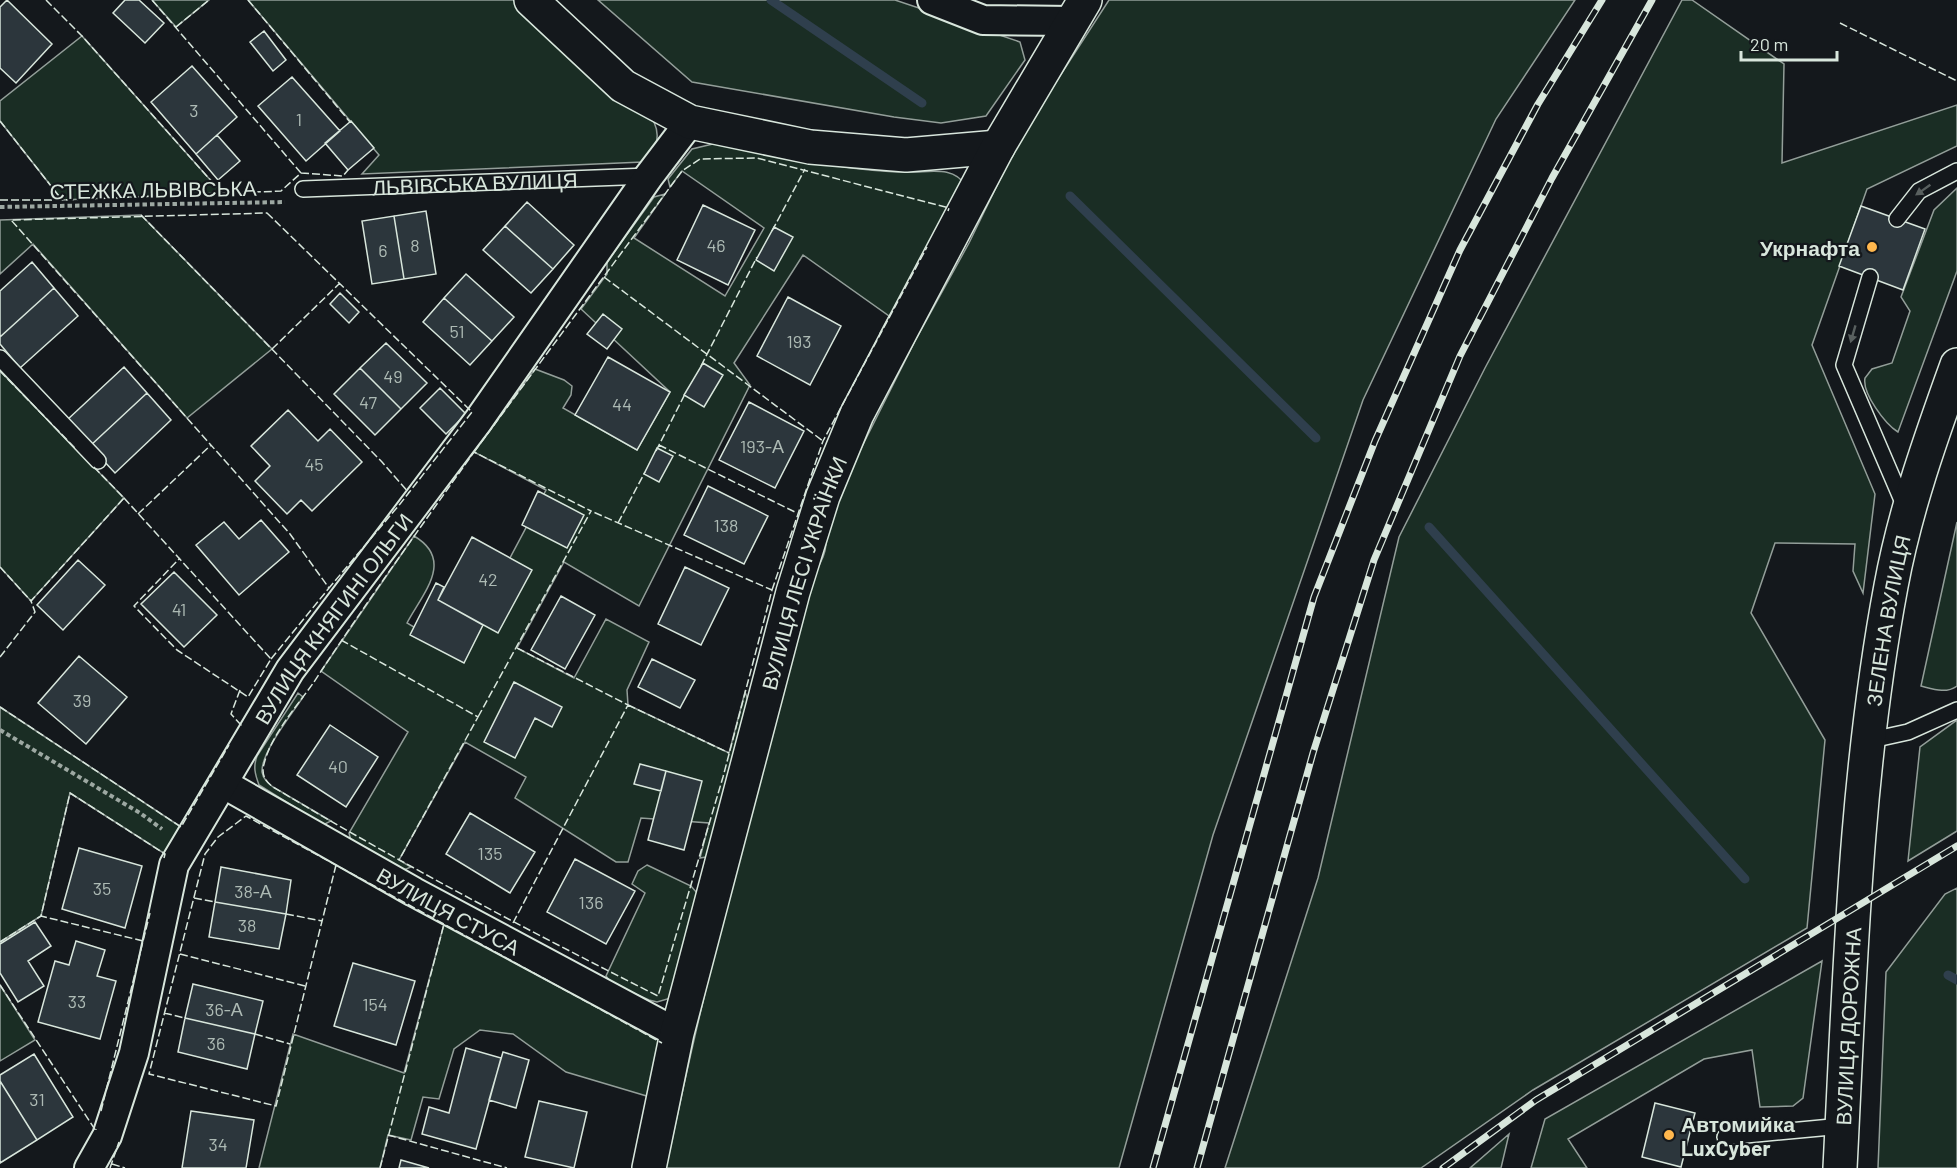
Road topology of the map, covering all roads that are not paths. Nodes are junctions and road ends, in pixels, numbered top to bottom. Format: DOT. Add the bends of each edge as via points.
graph roads {
  1 [pos="531,0"];
  2 [pos="932,0"];
  3 [pos="1078,11"];
  4 [pos="690,122"];
  5 [pos="998,147"];
  6 [pos="1957,171"];
  7 [pos="649,176"];
  8 [pos="303,189"];
  9 [pos="1897,219"];
  10 [pos="1870,277"];
  11 [pos="0,358"];
  12 [pos="1957,365"];
  13 [pos="98,461"];
  14 [pos="1908,513"];
  15 [pos="1957,710"];
  16 [pos="1867,741"];
  17 [pos="224,784"];
  18 [pos="1854,884"];
  19 [pos="677,1033"];
  20 [pos="1842,1126"];
  21 [pos="1725,1137"];
  22 [pos="89,1168"];
  23 [pos="649,1168"];
  24 [pos="1840,1168"];
  1 -- 4 [label="street" via="623,86"];
  2 -- 3 [label="street" via="983,20"];
  3 -- 5 [label="street, ВУЛИЦЯ ЛЕСІ УКРАЇНКИ"];
  4 -- 5 [label="street" via="810,147 906,155"];
  4 -- 7 [label="street, ВУЛИЦЯ КНЯГИНІ ОЛЬГИ"];
  5 -- 19 [label="street, ВУЛИЦЯ ЛЕСІ УКРАЇНКИ" via="857,414 823,496 790,603"];
  6 -- 9 [label="lane, one-way" via="1919,191"];
  7 -- 8 [label="lane, ЛЬВІВСЬКА ВУЛИЦЯ"];
  7 -- 17 [label="street, ВУЛИЦЯ КНЯГИНІ ОЛЬГИ" via="478,421 290,670"];
  10 -- 14 [label="lane, one-way" via="1844,365"];
  11 -- 13 [label="lane"];
  12 -- 14 [label="street, ЗЕЛЕНА ВУЛИЦЯ"];
  14 -- 16 [label="street, ЗЕЛЕНА ВУЛИЦЯ" via="1891,585"];
  15 -- 16 [label="lane" via="1908,732"];
  16 -- 18 [label="street, ЗЕЛЕНА ВУЛИЦЯ"];
  17 -- 19 [label="street, ВУЛИЦЯ СТУСА" via="414,892"];
  17 -- 22 [label="street, ВУЛИЦЯ КНЯГИНІ ОЛЬГИ" via="174,865 134,1053 107,1136"];
  18 -- 20 [label="street, ВУЛИЦЯ ДОРОЖНА"];
  19 -- 23 [label="street, ВУЛИЦЯ ЛЕСІ УКРАЇНКИ"];
  20 -- 21 [label="lane"];
  20 -- 24 [label="street, ВУЛИЦЯ ДОРОЖНА"];
}
